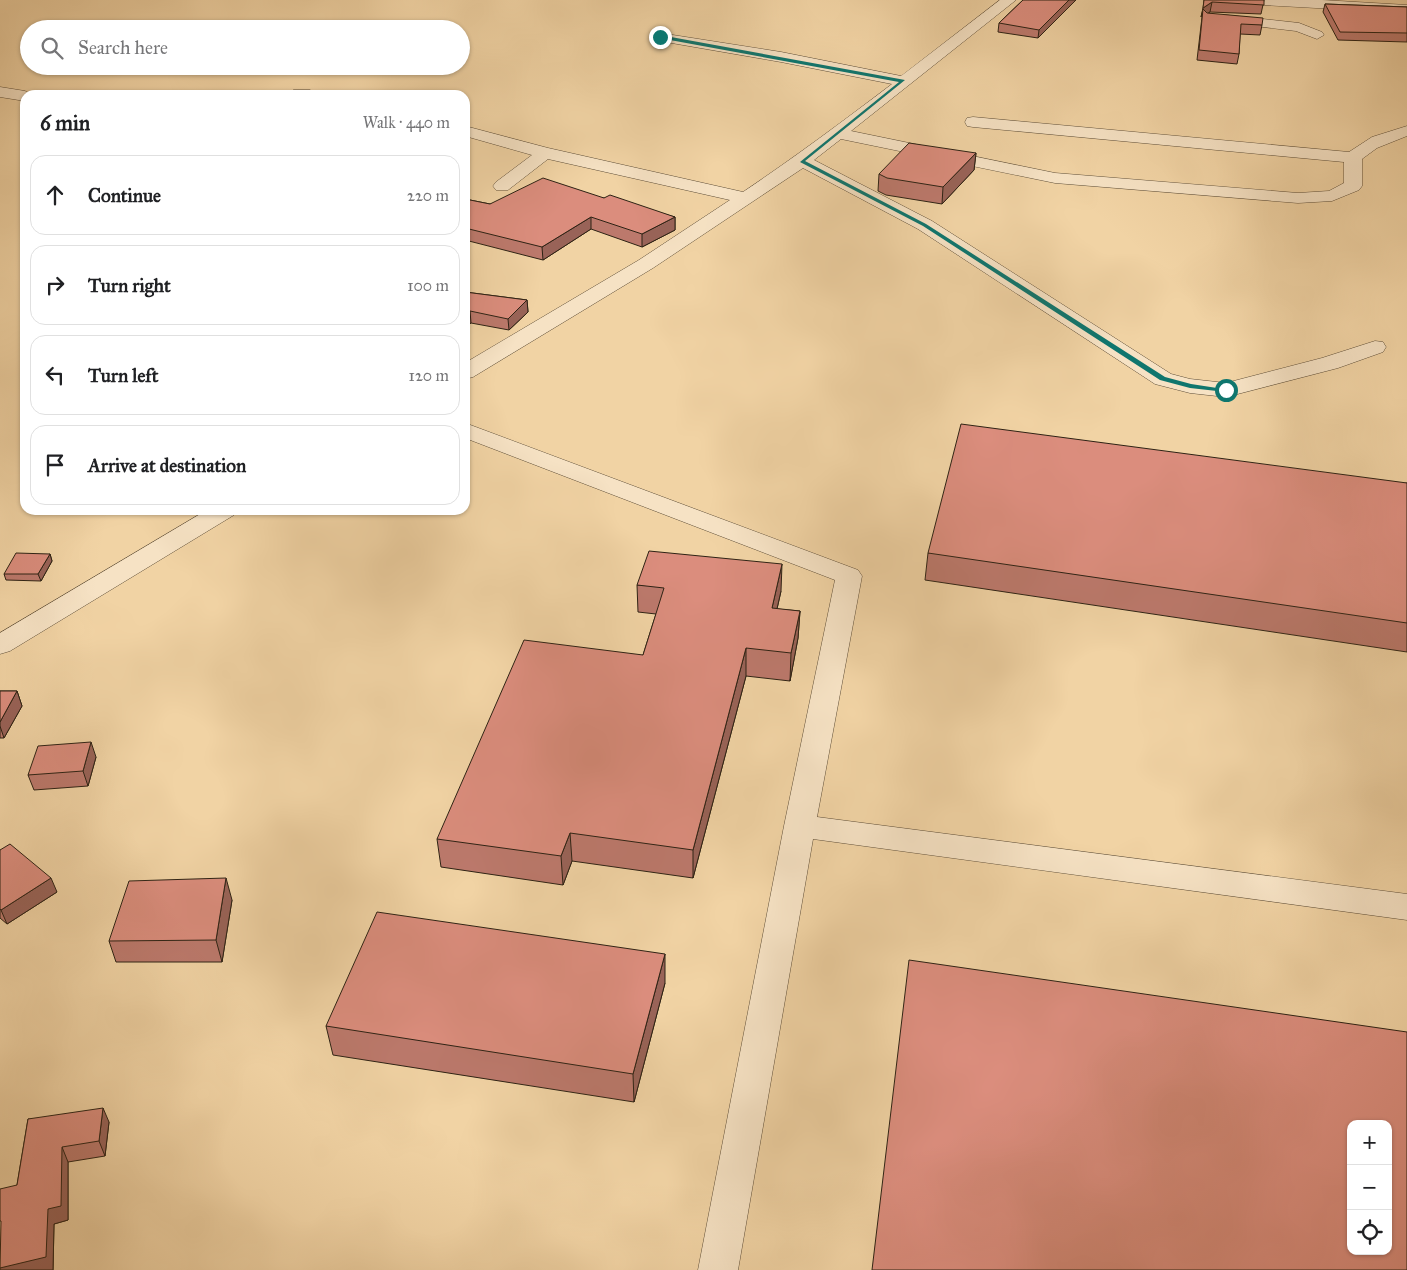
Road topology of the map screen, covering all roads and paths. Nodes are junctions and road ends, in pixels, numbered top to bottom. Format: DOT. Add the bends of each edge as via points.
graph roads {
  1 [pos="1009,0"];
  2 [pos="1245,0"];
  3 [pos="1272,3"];
  4 [pos="1366,4"];
  5 [pos="1407,9"];
  6 [pos="1210,18"];
  7 [pos="1272,23"];
  8 [pos="1317,35"];
  9 [pos="660,37"];
  10 [pos="903,81"];
  11 [pos="0,92"];
  12 [pos="20,95"];
  13 [pos="973,122"];
  14 [pos="1407,131"];
  15 [pos="470,132"];
  16 [pos="835,133"];
  17 [pos="545,153"];
  18 [pos="1353,158"];
  19 [pos="802,161"];
  20 [pos="502,186"];
  21 [pos="746,198"];
  22 [pos="1375,347"];
  23 [pos="470,369"];
  24 [pos="470,432"];
  25 [pos="216,515"];
  26 [pos="0,645"];
  27 [pos="800,826"];
  28 [pos="1407,907"];
  29 [pos="718,1270"];
  1 -- 10 [label="street"];
  2 -- 3 [label="street"];
  3 -- 4 [label="street"];
  3 -- 7 [label="street"];
  4 -- 5 [label="street"];
  6 -- 7 [label="street"];
  7 -- 8 [label="street" via="1299,27"];
  9 -- 10 [label="street"];
  10 -- 16 [label="street"];
  11 -- 12 [label="street"];
  13 -- 18 [label="street"];
  14 -- 18 [label="street" via="1379,139 1362,148"];
  15 -- 17 [label="street"];
  16 -- 18 [label="street" via="1055,178 1298,198 1332,196 1353,186"];
  16 -- 19 [label="street"];
  17 -- 20 [label="street"];
  17 -- 21 [label="street"];
  19 -- 21 [label="street"];
  19 -- 22 [label="street" via="924,225 1175,383 1226,390 1330,363"];
  21 -- 23 [label="street" via="646,264"];
  24 -- 27 [label="street" via="849,576"];
  25 -- 26 [label="street"];
  27 -- 28 [label="street"];
  27 -- 29 [label="street"];
}
